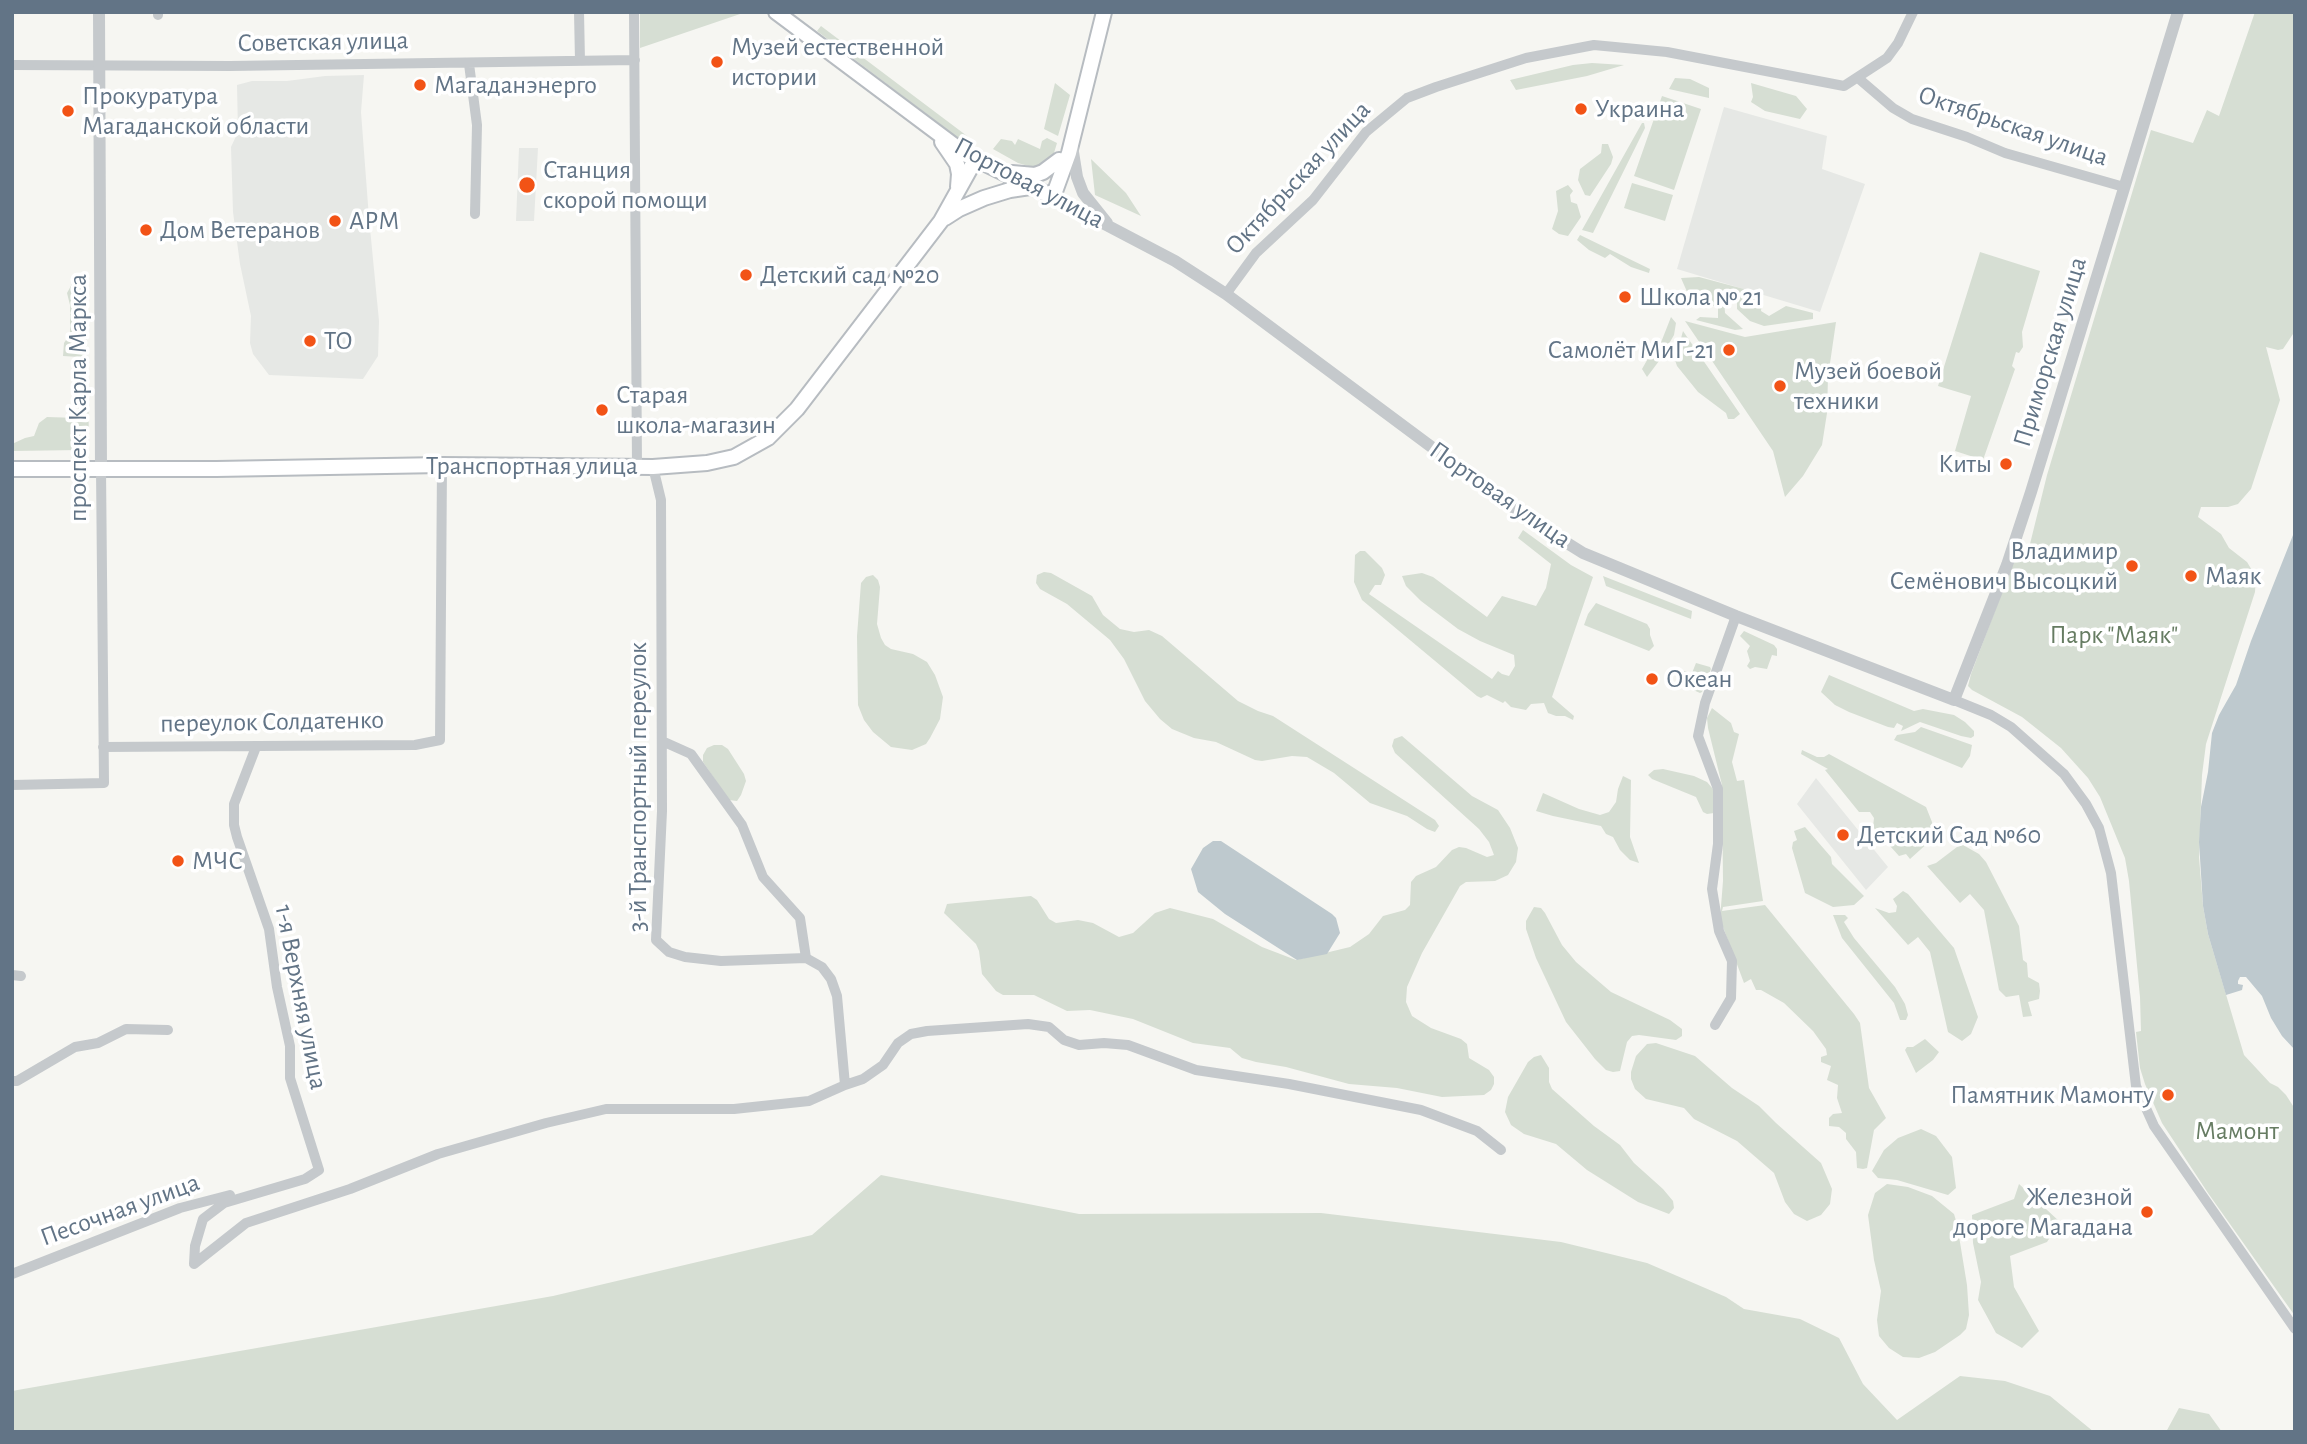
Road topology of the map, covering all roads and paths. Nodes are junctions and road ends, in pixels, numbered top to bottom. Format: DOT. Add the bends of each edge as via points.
graph roads {
  1 [pos="99,12"];
  2 [pos="579,12"];
  3 [pos="634,12"];
  4 [pos="776,12"];
  5 [pos="1104,12"];
  6 [pos="1913,12"];
  7 [pos="2178,12"];
  8 [pos="635,60"];
  9 [pos="580,61"];
  10 [pos="469,64"];
  11 [pos="12,65"];
  12 [pos="99,66"];
  13 [pos="1858,78"];
  14 [pos="930,128"];
  15 [pos="1072,142"];
  16 [pos="975,160"];
  17 [pos="1059,160"];
  18 [pos="999,172"];
  19 [pos="1031,187"];
  20 [pos="2124,187"];
  21 [pos="955,197"];
  22 [pos="1053,197"];
  23 [pos="475,214"];
  24 [pos="941,221"];
  25 [pos="1109,226"];
  26 [pos="1226,294"];
  27 [pos="442,465"];
  28 [pos="637,467"];
  29 [pos="653,467"];
  30 [pos="101,468"];
  31 [pos="12,469"];
  32 [pos="1736,616"];
  33 [pos="1954,701"];
  34 [pos="662,741"];
  35 [pos="103,747"];
  36 [pos="256,747"];
  37 [pos="12,785"];
  38 [pos="806,958"];
  39 [pos="1715,1025"];
  40 [pos="168,1030"];
  41 [pos="15,1081"];
  42 [pos="845,1085"];
  43 [pos="1501,1150"];
  44 [pos="245,1197"];
  45 [pos="12,1274"];
  46 [pos="2295,1329"];
  1 -- 12 [label="street, проспект Карла Маркса"];
  2 -- 9 [label="street"];
  3 -- 8 [label="street"];
  4 -- 14 [label="main road, Портовая улица"];
  5 -- 15 [label="main road"];
  6 -- 13 [label="street, Октябрьская улица" via="1887,58"];
  7 -- 20 [label="street, Приморская улица"];
  8 -- 9 [label="street, Советская улица"];
  8 -- 28 [label="street"];
  9 -- 10 [label="street, Советская улица"];
  10 -- 12 [label="street, Советская улица"];
  10 -- 23 [label="street" via="477,125"];
  11 -- 12 [label="street, Советская улица"];
  12 -- 30 [label="street, проспект Карла Маркса"];
  13 -- 20 [label="street, Октябрьская улица" via="1912,119 2005,153"];
  13 -- 26 [label="street, Октябрьская улица" via="1844,86 1667,52 1594,45 1535,56 1445,83 1407,98 1376,122 1313,200 1256,253"];
  14 -- 16 [label="main road, Портовая улица"];
  14 -- 21 [label="main road" via="959,169"];
  15 -- 17 [label="main road"];
  15 -- 22 [label="main road"];
  15 -- 25 [label="street" via="1083,193"];
  16 -- 18 [label="main road, Портовая улица"];
  16 -- 21 [label="main road, Транспортная улица"];
  17 -- 18 [label="main road" via="1035,175"];
  17 -- 19 [label="main road"];
  18 -- 19 [label="main road, Портовая улица"];
  19 -- 22 [label="main road, Портовая улица"];
  19 -- 24 [label="main road, Транспортная улица" via="984,198"];
  20 -- 33 [label="street, Приморская улица" via="2016,537"];
  21 -- 24 [label="main road, Транспортная улица"];
  22 -- 25 [label="street, Портовая улица"];
  24 -- 29 [label="main road, Транспортная улица" via="777,430 758,445 722,460"];
  25 -- 26 [label="street, Портовая улица"];
  26 -- 32 [label="street, Портовая улица" via="1540,527 1600,562"];
  27 -- 28 [label="main road, Транспортная улица"];
  27 -- 30 [label="main road, Транспортная улица"];
  27 -- 36 [label="street, переулок Солдатенко" via="440,740 415,745"];
  28 -- 29 [label="main road, Транспортная улица"];
  29 -- 34 [label="street, 3-й Транспортный переулок" via="661,500"];
  30 -- 31 [label="main road, Транспортная улица"];
  30 -- 35 [label="street, проспект Карла Маркса"];
  32 -- 33 [label="street, Портовая улица"];
  32 -- 39 [label="street" via="1698,736 1718,789 1712,890 1719,931 1732,961 1731,998"];
  33 -- 46 [label="street, Портовая улица" via="2011,727 2064,774 2086,804 2106,851 2136,1086 2154,1126"];
  34 -- 38 [label="street" via="691,754 742,825 763,877 800,918"];
  34 -- 38 [label="street, 3-й Транспортный переулок" via="656,940 669,952 685,957 720,961"];
  35 -- 36 [label="street, переулок Солдатенко"];
  35 -- 37 [label="street, проспект Карла Маркса" via="104,783"];
  36 -- 44 [label="street, 1-я Верхняя улица" via="234,804 234,825 269,929 290,1046 290,1078 319,1170 305,1179"];
  38 -- 42 [label="street" via="831,979 837,996"];
  40 -- 41 [label="street" via="126,1028 98,1043 75,1047"];
  42 -- 43 [label="street" via="883,1065 898,1043 911,1034 1028,1024 1049,1027 1079,1045 1128,1045 1196,1070 1420,1110 1477,1131"];
  42 -- 44 [label="street, 1-я Верхняя улица" via="809,1101 734,1109 606,1109 534,1126 438,1154 246,1223 194,1265 203,1219 224,1203"];
  44 -- 45 [label="street, Песочная улица" via="230,1195 180,1208"];
}
